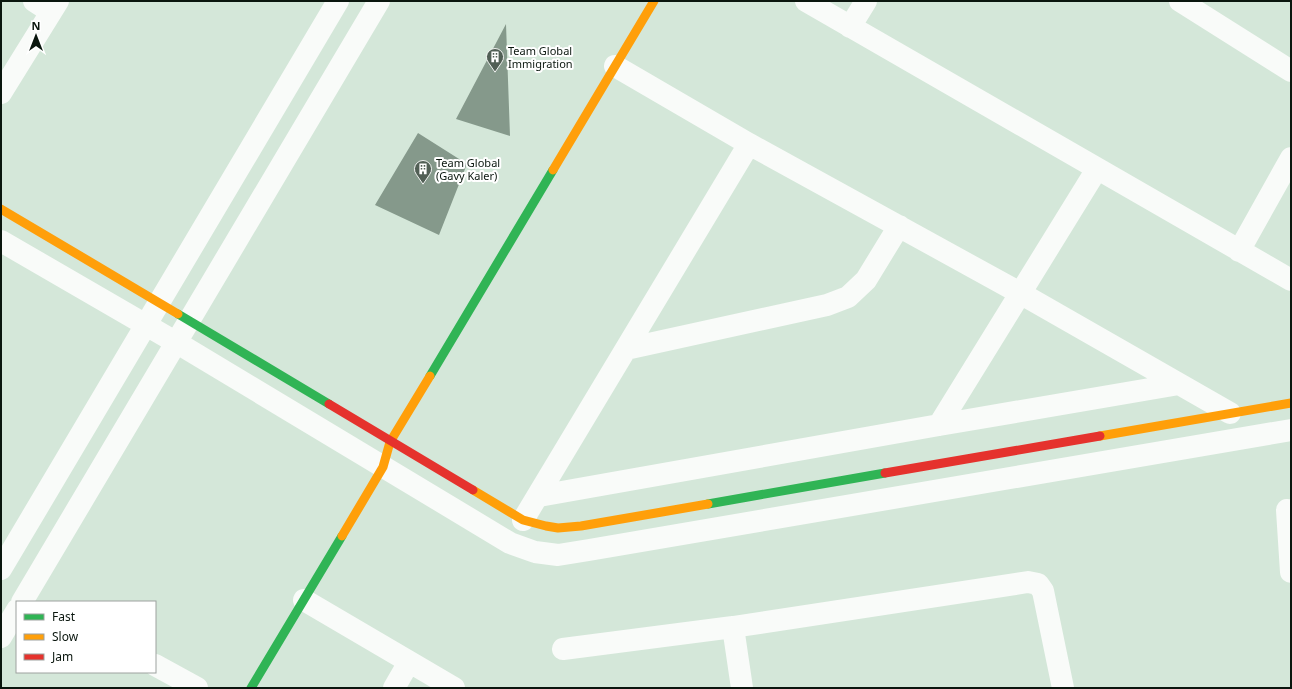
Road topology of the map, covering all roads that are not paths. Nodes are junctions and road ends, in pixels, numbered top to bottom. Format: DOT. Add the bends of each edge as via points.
graph roads {
  1 [pos="338,1"];
  2 [pos="379,1"];
  3 [pos="654,1"];
  4 [pos="806,1"];
  5 [pos="866,1"];
  6 [pos="1180,1"];
  7 [pos="48,4"];
  8 [pos="850,27"];
  9 [pos="615,66"];
  10 [pos="1291,71"];
  11 [pos="1,93"];
  12 [pos="749,144"];
  13 [pos="1291,158"];
  14 [pos="1097,169"];
  15 [pos="1,209"];
  16 [pos="899,226"];
  17 [pos="1,241"];
  18 [pos="1239,251"];
  19 [pos="1291,280"];
  20 [pos="1020,293"];
  21 [pos="159,303"];
  22 [pos="188,321"];
  23 [pos="146,325"];
  24 [pos="176,342"];
  25 [pos="626,349"];
  26 [pos="1179,384"];
  27 [pos="1291,403"];
  28 [pos="1230,413"];
  29 [pos="939,425"];
  30 [pos="1291,430"];
  31 [pos="390,442"];
  32 [pos="383,467"];
  33 [pos="539,496"];
  34 [pos="1287,510"];
  35 [pos="523,520"];
  36 [pos="1,569"];
  37 [pos="1291,572"];
  38 [pos="304,600"];
  39 [pos="23,601"];
  40 [pos="16,612"];
  41 [pos="733,627"];
  42 [pos="1,637"];
  43 [pos="564,649"];
  44 [pos="409,662"];
  45 [pos="156,666"];
  46 [pos="197,688"];
  47 [pos="251,688"];
  48 [pos="394,688"];
  49 [pos="454,688"];
  50 [pos="742,688"];
  51 [pos="1063,688"];
  1 -- 21 [label="street"];
  2 -- 22 [label="street"];
  3 -- 9 [label="street"];
  4 -- 8 [label="street"];
  5 -- 8 [label="street"];
  6 -- 10 [label="street"];
  7 -- 11 [label="street"];
  8 -- 14 [label="street"];
  9 -- 12 [label="street"];
  9 -- 31 [label="street"];
  12 -- 16 [label="street"];
  12 -- 25 [label="street"];
  13 -- 18 [label="street"];
  14 -- 18 [label="street"];
  14 -- 20 [label="street"];
  15 -- 21 [label="street"];
  16 -- 20 [label="street"];
  16 -- 25 [label="street" via="866,280 848,297 827,305"];
  17 -- 23 [label="street"];
  18 -- 19 [label="street"];
  20 -- 26 [label="street"];
  20 -- 29 [label="street"];
  21 -- 22 [label="street"];
  21 -- 23 [label="street"];
  22 -- 24 [label="street"];
  22 -- 31 [label="street"];
  23 -- 24 [label="street"];
  23 -- 36 [label="street"];
  24 -- 32 [label="street"];
  24 -- 39 [label="street"];
  25 -- 33 [label="street"];
  26 -- 28 [label="street"];
  26 -- 29 [label="street"];
  27 -- 28 [label="street"];
  28 -- 35 [label="street" via="581,526 559,528 540,526"];
  29 -- 33 [label="street"];
  30 -- 32 [label="street" via="558,554 535,552 510,544"];
  31 -- 32 [label="street"];
  31 -- 35 [label="street"];
  32 -- 38 [label="street"];
  33 -- 35 [label="street"];
  34 -- 37 [label="street"];
  38 -- 44 [label="street"];
  38 -- 47 [label="street"];
  40 -- 42 [label="street"];
  41 -- 43 [label="street"];
  41 -- 50 [label="street"];
  41 -- 51 [label="street" via="1028,582 1038,584 1043,591"];
  44 -- 48 [label="street"];
  44 -- 49 [label="street"];
  45 -- 46 [label="street"];
}
